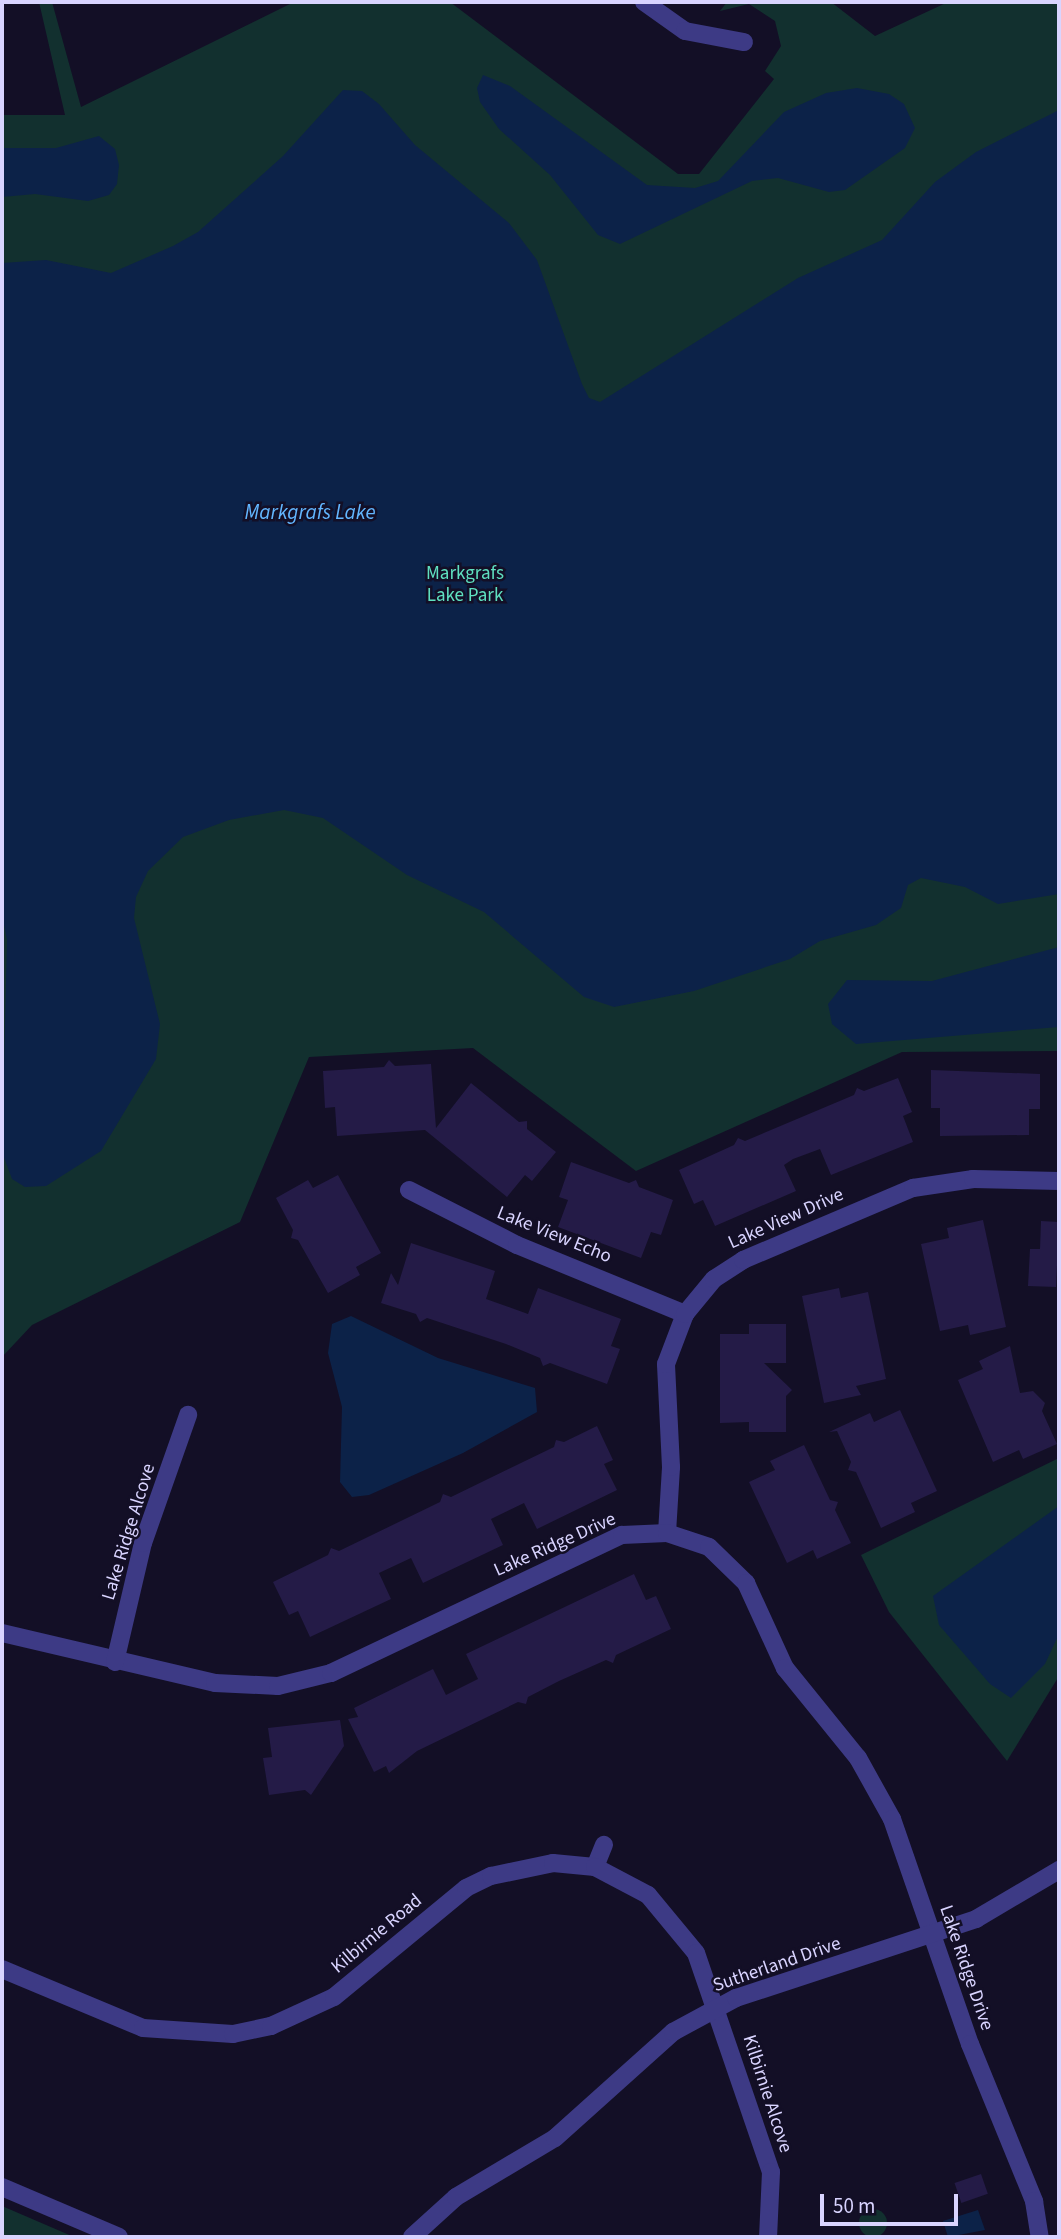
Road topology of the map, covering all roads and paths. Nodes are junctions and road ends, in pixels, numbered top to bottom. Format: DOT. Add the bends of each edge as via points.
graph roads {
  1 [pos="644,2"];
  2 [pos="744,42"];
  3 [pos="1059,1181"];
  4 [pos="409,1190"];
  5 [pos="685,1314"];
  6 [pos="188,1415"];
  7 [pos="667,1533"];
  8 [pos="2,1633"];
  9 [pos="115,1662"];
  10 [pos="604,1845"];
  11 [pos="595,1867"];
  12 [pos="1059,1870"];
  13 [pos="932,1935"];
  14 [pos="2,1969"];
  15 [pos="716,2007"];
  16 [pos="2,2187"];
  17 [pos="433,2217"];
  18 [pos="119,2237"];
  19 [pos="412,2237"];
  20 [pos="426,2237"];
  21 [pos="768,2237"];
  22 [pos="1040,2237"];
  1 -- 2 [label="street" via="685,31"];
  3 -- 5 [label="street, Lake View Drive" via="973,1179 895,1194 736,1264 708,1285"];
  4 -- 5 [label="street, Lake View Echo" via="517,1245"];
  5 -- 7 [label="street, Lake View Drive" via="665,1373 671,1457"];
  6 -- 9 [label="street, Lake Ridge Alcove" via="143,1543"];
  7 -- 9 [label="street, Lake Ridge Drive" via="614,1538 342,1669 301,1682 236,1686"];
  7 -- 13 [label="street, Lake Ridge Drive" via="709,1547 746,1583 785,1668 878,1789"];
  8 -- 9 [label="street, Lake Ridge Drive"];
  10 -- 11 [label="street"];
  11 -- 14 [label="street, Kilbirnie Road" via="553,1863 491,1876 451,1900 334,1997 271,2026 233,2034 143,2028"];
  11 -- 15 [label="street, Kilbirnie Road" via="625,1880 668,1914 696,1954"];
  12 -- 13 [label="street, Sutherland Drive" via="976,1919"];
  13 -- 15 [label="street, Sutherland Drive"];
  13 -- 22 [label="street, Lake Ridge Drive" via="979,2069 1030,2191"];
  15 -- 17 [label="street, Sutherland Drive" via="647,2052 555,2138 456,2197"];
  15 -- 21 [label="street, Kilbirnie Alcove" via="771,2172"];
  16 -- 18 [label="street"];
  17 -- 19 [label="street, Sutherland Drive"];
  17 -- 20 [label="street"];
}
